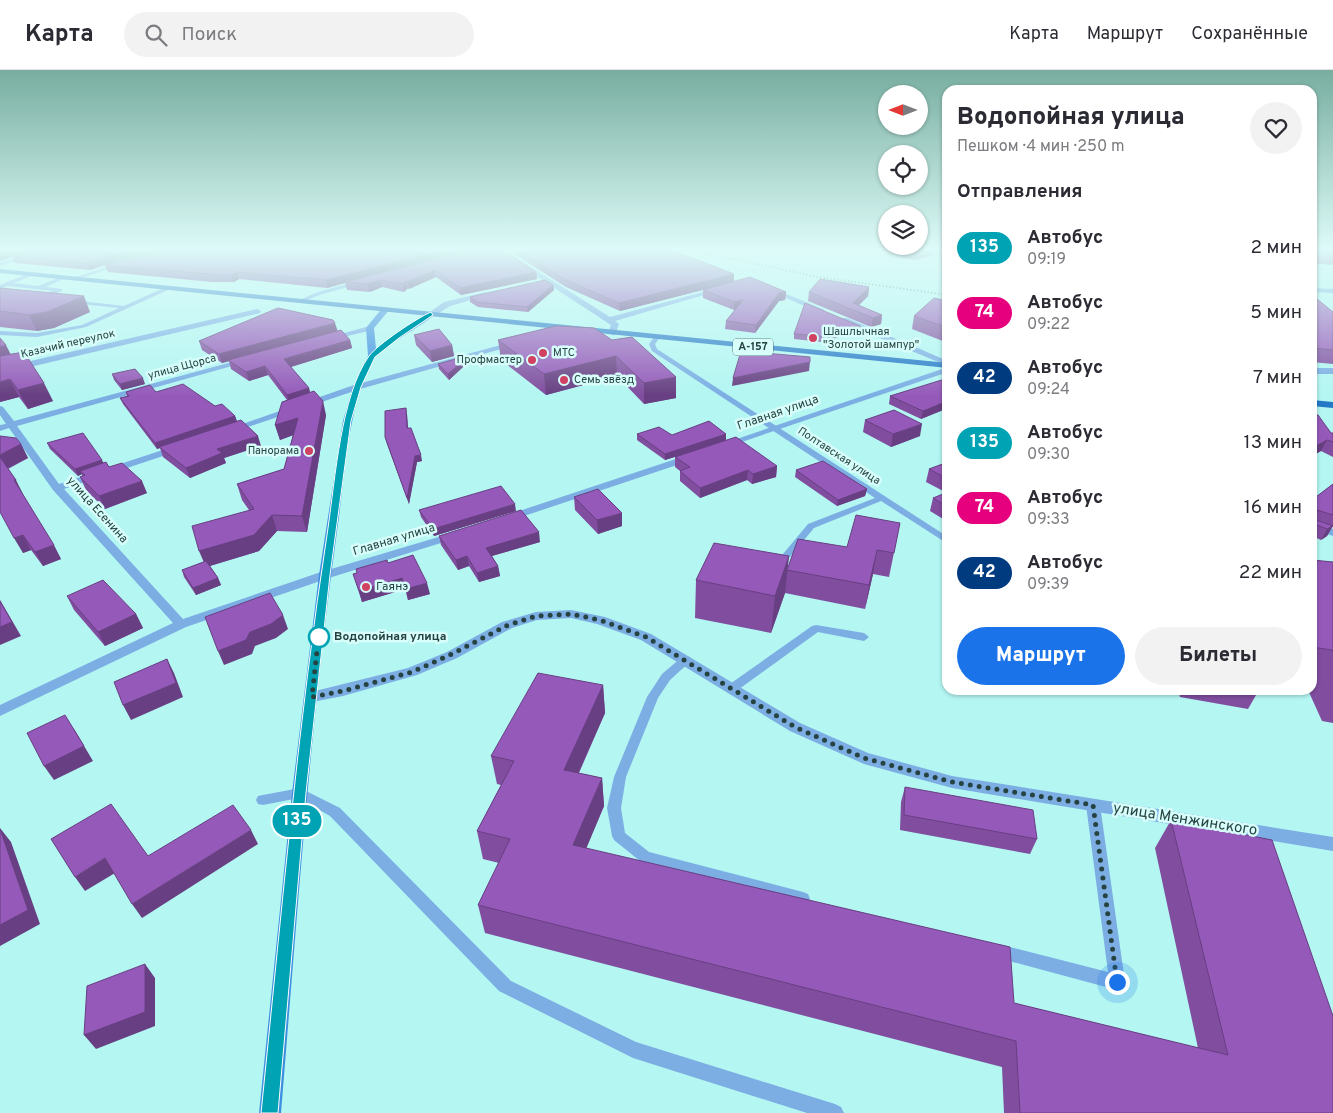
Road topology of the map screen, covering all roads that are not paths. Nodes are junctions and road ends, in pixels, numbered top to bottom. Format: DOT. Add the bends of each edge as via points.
graph roads {
  1 [pos="53,299"];
  2 [pos="144,299"];
  3 [pos="276,299"];
  4 [pos="306,299"];
  5 [pos="469,299"];
  6 [pos="574,299"];
  7 [pos="686,299"];
  8 [pos="794,299"];
  9 [pos="61,300"];
  10 [pos="70,301"];
  11 [pos="300,301"];
  12 [pos="126,307"];
  13 [pos="386,309"];
  14 [pos="257,311"];
  15 [pos="828,313"];
  16 [pos="431,314"];
  17 [pos="836,316"];
  18 [pos="608,320"];
  19 [pos="558,327"];
  20 [pos="370,328"];
  21 [pos="0,333"];
  22 [pos="612,333"];
  23 [pos="541,337"];
  24 [pos="657,337"];
  25 [pos="318,341"];
  26 [pos="524,342"];
  27 [pos="372,356"];
  28 [pos="253,359"];
  29 [pos="942,364"];
  30 [pos="942,366"];
  31 [pos="942,369"];
  32 [pos="0,371"];
  33 [pos="1317,371"];
  34 [pos="1333,371"];
  35 [pos="357,387"];
  36 [pos="1317,403"];
  37 [pos="1333,405"];
  38 [pos="0,409"];
  39 [pos="12,425"];
  40 [pos="0,428"];
  41 [pos="776,428"];
  42 [pos="217,435"];
  43 [pos="188,444"];
  44 [pos="57,488"];
  45 [pos="882,498"];
  46 [pos="501,521"];
  47 [pos="1317,526"];
  48 [pos="464,533"];
  49 [pos="1333,533"];
  50 [pos="942,536"];
  51 [pos="786,556"];
  52 [pos="325,575"];
  53 [pos="181,624"];
  54 [pos="864,637"];
  55 [pos="686,660"];
  56 [pos="731,689"];
  57 [pos="312,697"];
  58 [pos="0,711"];
  59 [pos="300,793"];
  60 [pos="263,800"];
  61 [pos="1093,805"];
  62 [pos="1333,844"];
  63 [pos="818,903"];
  64 [pos="982,946"];
  65 [pos="270,1113"];
  66 [pos="834,1113"];
  1 -- 9 [label="lane"];
  2 -- 12 [label="lane"];
  3 -- 11 [label="main road, А-157"];
  4 -- 11 [label="lane"];
  5 -- 16 [label="street" via="447,304"];
  6 -- 18 [label="street"];
  7 -- 18 [label="street"];
  8 -- 15 [label="street"];
  10 -- 12 [label="lane"];
  11 -- 13 [label="main road, А-157"];
  12 -- 21 [label="lane" via="84,326 60,332 37,335"];
  13 -- 16 [label="main road, А-157"];
  13 -- 20 [label="main road"];
  14 -- 32 [label="street, Казачий переулок"];
  16 -- 19 [label="main road, А-157"];
  16 -- 27 [label="main road"];
  17 -- 29 [label="street"];
  18 -- 22 [label="street" via="615,324"];
  19 -- 22 [label="main road, А-157"];
  19 -- 23 [label="street"];
  20 -- 25 [label="street"];
  20 -- 27 [label="main road"];
  22 -- 24 [label="main road, А-157"];
  24 -- 30 [label="main road, А-157"];
  24 -- 41 [label="lane, Полтавская улица" via="652,344 654,350"];
  26 -- 35 [label="street"];
  27 -- 35 [label="main road"];
  28 -- 39 [label="street, улица Щорса"];
  31 -- 41 [label="street, Главная улица"];
  33 -- 34 [label="street"];
  35 -- 42 [label="street"];
  35 -- 52 [label="main road" via="348,421"];
  36 -- 37 [label="main road"];
  38 -- 39 [label="street, улица Есенина"];
  39 -- 40 [label="street, улица Щорса"];
  39 -- 44 [label="street, улица Есенина"];
  41 -- 45 [label="lane, Полтавская улица"];
  41 -- 46 [label="street, Главная улица"];
  43 -- 44 [label="street"];
  44 -- 53 [label="street, улица Есенина"];
  45 -- 50 [label="lane, Полтавская улица"];
  45 -- 51 [label="lane" via="812,526"];
  47 -- 49 [label="street"];
  48 -- 52 [label="street, Главная улица"];
  52 -- 53 [label="street, Главная улица"];
  52 -- 57 [label="main road"];
  53 -- 58 [label="street, Главная улица"];
  54 -- 56 [label="lane" via="816,628"];
  55 -- 56 [label="street, улица Менжинского"];
  55 -- 57 [label="street, улица Менжинского" via="646,637 600,620 571,614 536,616 508,625 412,672"];
  55 -- 63 [label="lane" via="666,677 653,698 620,777 614,808 619,836 644,857"];
  56 -- 61 [label="street, улица Менжинского" via="795,727 864,758 952,782"];
  57 -- 59 [label="main road"];
  59 -- 60 [label="lane"];
  59 -- 65 [label="main road"];
  59 -- 66 [label="lane" via="335,812 505,986 633,1050"];
  61 -- 62 [label="street, улица Менжинского"];
  61 -- 64 [label="lane" via="1117,982"];
}
